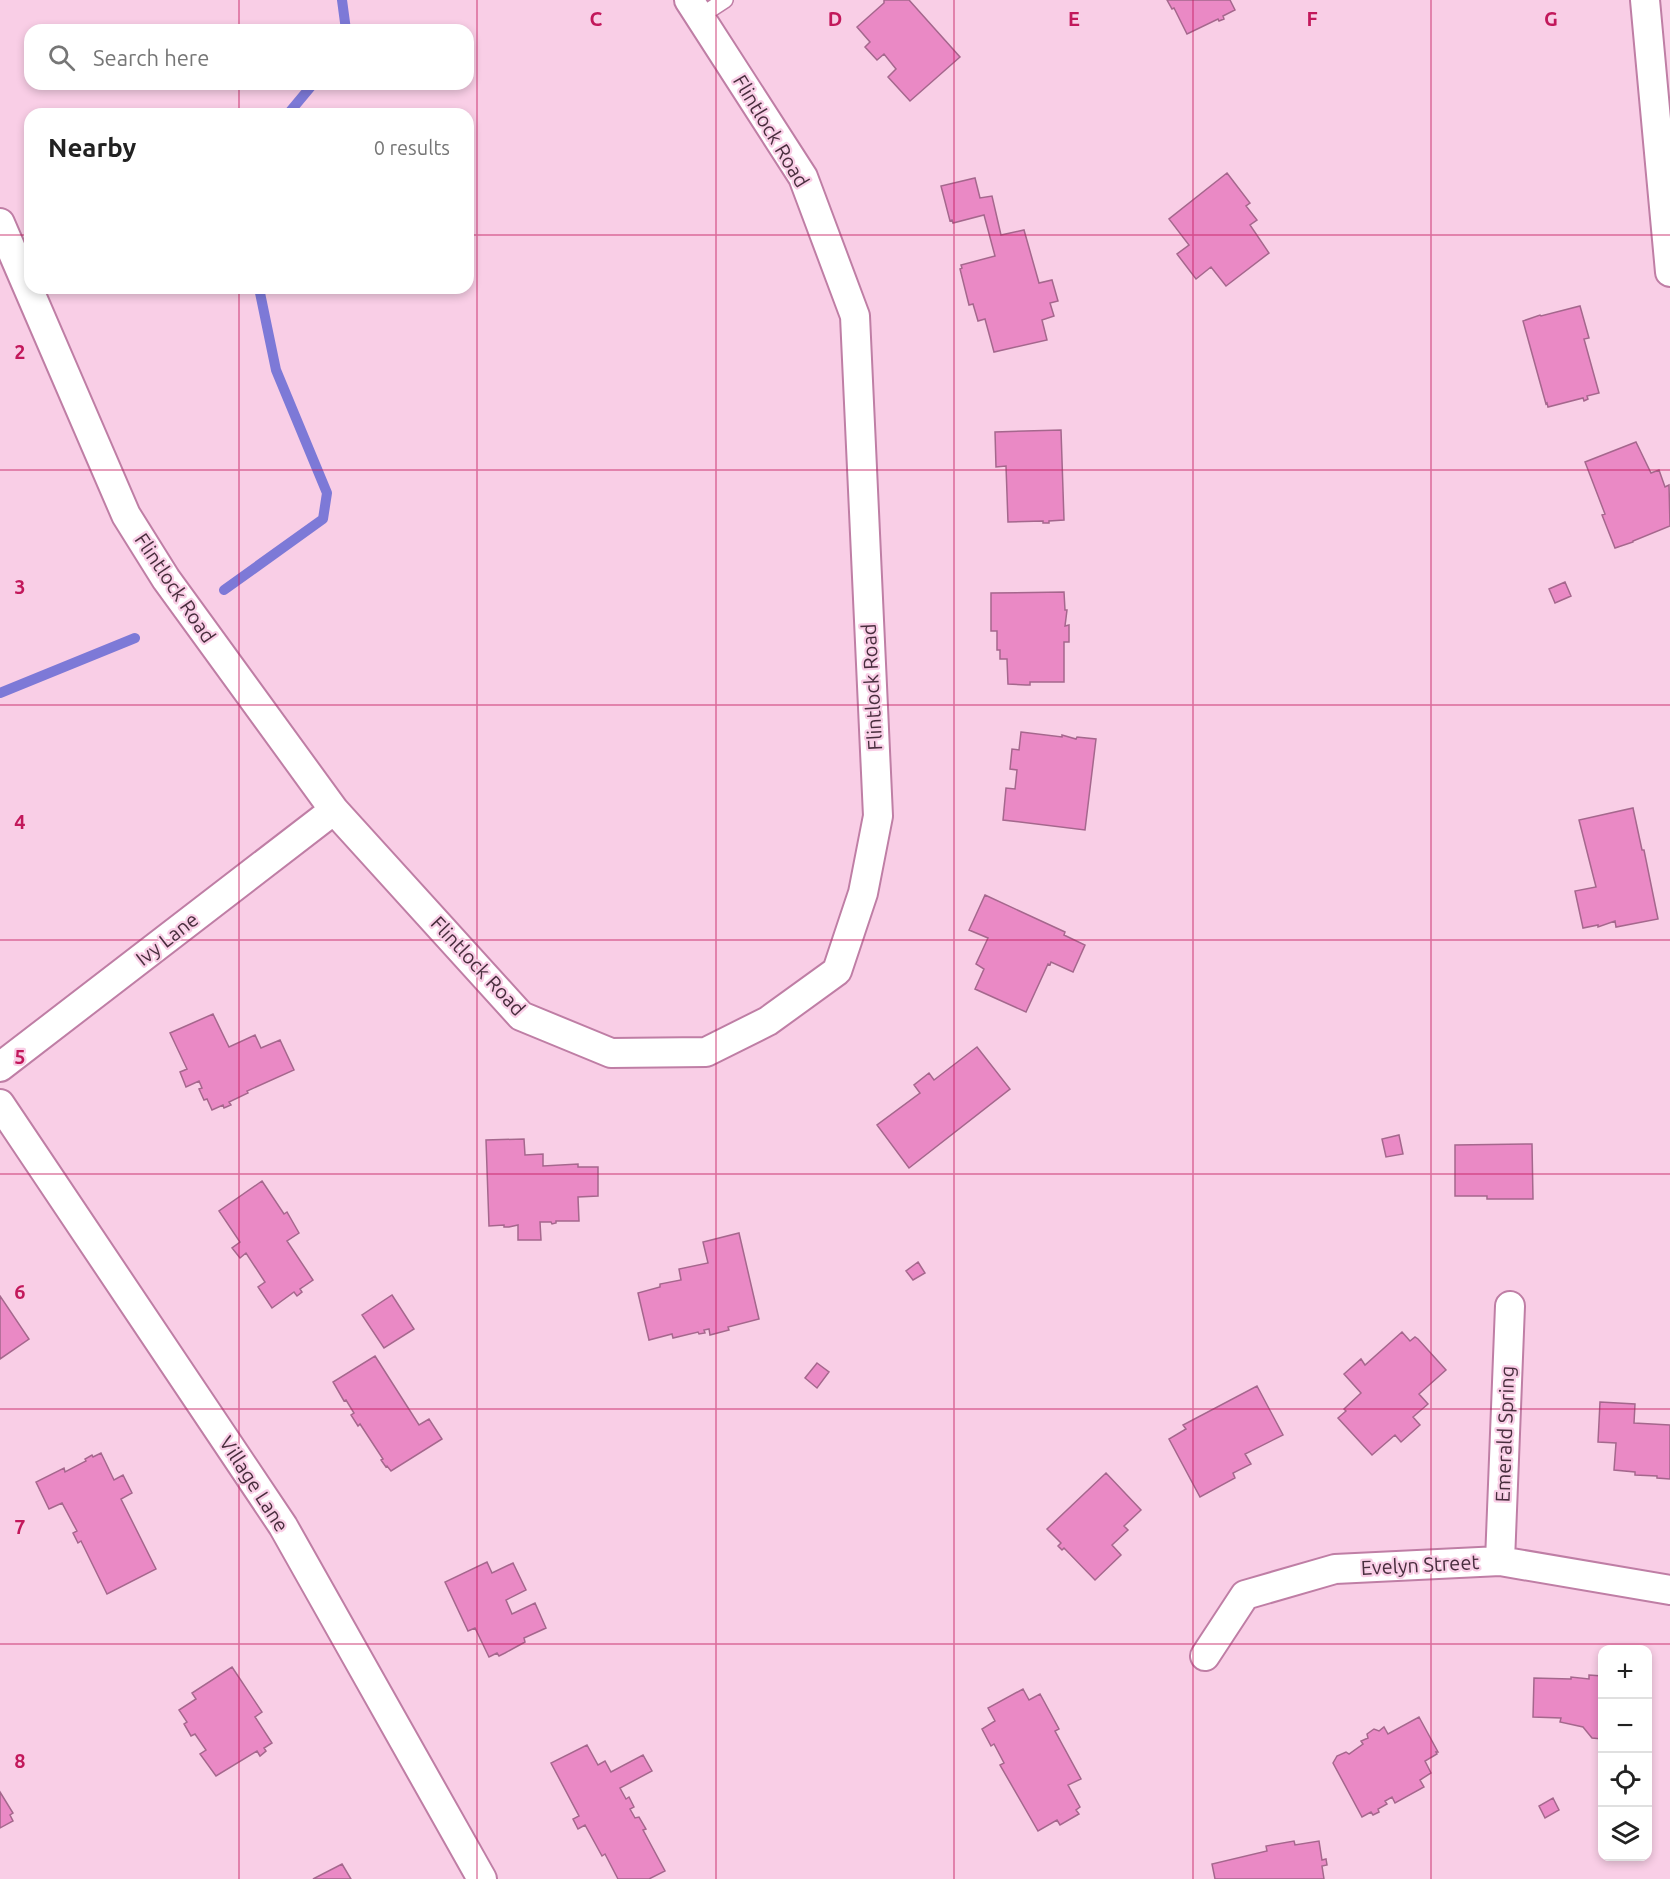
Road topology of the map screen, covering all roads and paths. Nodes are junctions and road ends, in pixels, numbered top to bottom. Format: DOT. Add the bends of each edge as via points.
graph roads {
  1 [pos="725,0"];
  2 [pos="1645,0"];
  3 [pos="694,8"];
  4 [pos="0,223"];
  5 [pos="1670,273"];
  6 [pos="24,279"];
  7 [pos="31,294"];
  8 [pos="334,810"];
  9 [pos="0,1067"];
  10 [pos="0,1104"];
  11 [pos="1510,1306"];
  12 [pos="1500,1561"];
  13 [pos="1670,1590"];
  14 [pos="1205,1656"];
  15 [pos="482,1879"];
  1 -- 3 [label="lane"];
  2 -- 5 [label="street"];
  3 -- 8 [label="street, Flintlock Road" via="803,177 855,316 878,816 863,893 837,970 768,1021 706,1052 611,1053 521,1016"];
  4 -- 6 [label="street, Flintlock Road"];
  7 -- 8 [label="street, Flintlock Road" via="126,515 166,579"];
  8 -- 9 [label="street, Ivy Lane"];
  10 -- 15 [label="street, Village Lane" via="283,1526"];
  11 -- 12 [label="street, Emerald Spring"];
  12 -- 13 [label="street, Evelyn Street"];
  12 -- 14 [label="street, Evelyn Street" via="1335,1569 1245,1595"];
}
